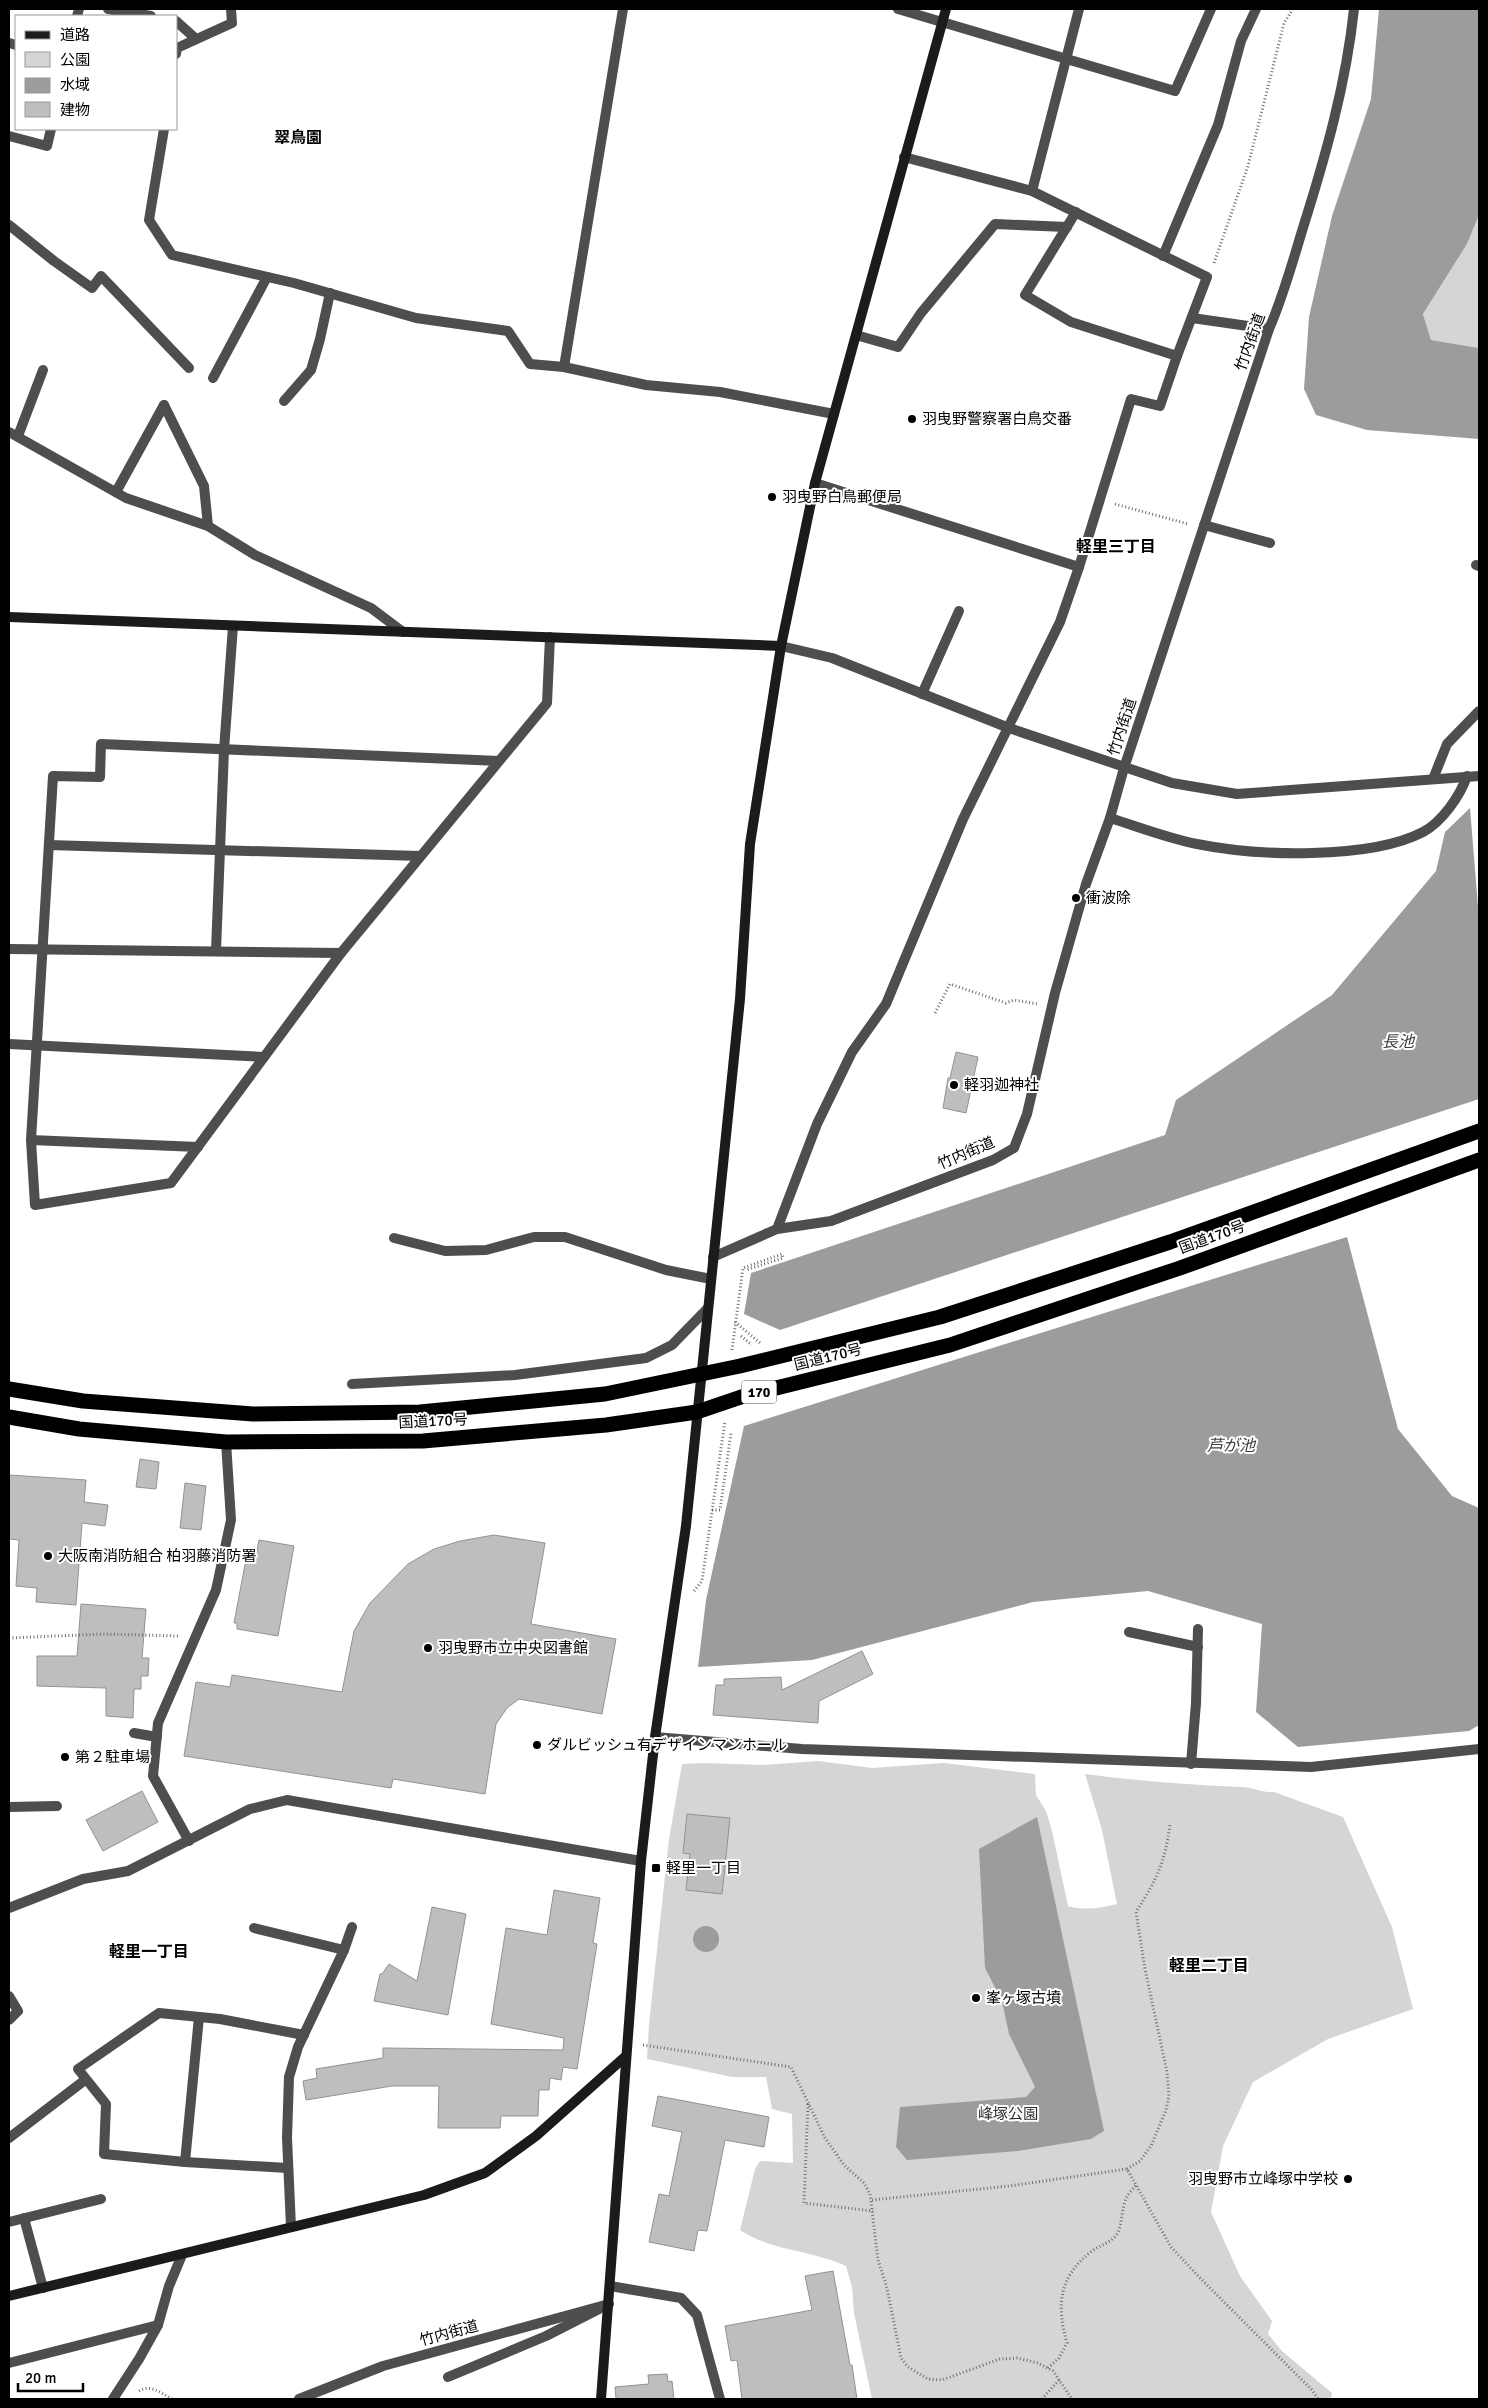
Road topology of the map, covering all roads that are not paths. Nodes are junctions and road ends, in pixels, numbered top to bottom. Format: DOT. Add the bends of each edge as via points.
graph roads {
  1 [pos="108,9"];
  2 [pos="231,9"];
  3 [pos="623,9"];
  4 [pos="898,9"];
  5 [pos="946,9"];
  6 [pos="1079,9"];
  7 [pos="1211,9"];
  8 [pos="1256,9"];
  9 [pos="1354,9"];
  10 [pos="145,15"];
  11 [pos="942,22"];
  12 [pos="178,23"];
  13 [pos="196,39"];
  14 [pos="178,48"];
  15 [pos="1065,57"];
  16 [pos="51,130"];
  17 [pos="164,130"];
  18 [pos="9,136"];
  19 [pos="904,157"];
  20 [pos="1032,191"];
  21 [pos="1076,212"];
  22 [pos="9,225"];
  23 [pos="1067,227"];
  24 [pos="1162,256"];
  25 [pos="267,276"];
  26 [pos="330,293"];
  27 [pos="1192,318"];
  28 [pos="1270,329"];
  29 [pos="856,335"];
  30 [pos="1177,356"];
  31 [pos="564,367"];
  32 [pos="189,368"];
  33 [pos="42,370"];
  34 [pos="213,378"];
  35 [pos="284,401"];
  36 [pos="834,414"];
  37 [pos="13,434"];
  38 [pos="815,483"];
  39 [pos="116,492"];
  40 [pos="208,526"];
  41 [pos="1204,527"];
  42 [pos="1270,543"];
  43 [pos="1079,567"];
  44 [pos="958,612"];
  45 [pos="9,617"];
  46 [pos="233,626"];
  47 [pos="403,632"];
  48 [pos="550,637"];
  49 [pos="781,646"];
  50 [pos="922,694"];
  51 [pos="1479,712"];
  52 [pos="1009,728"];
  53 [pos="224,750"];
  54 [pos="499,761"];
  55 [pos="1124,768"];
  56 [pos="1467,776"];
  57 [pos="1479,776"];
  58 [pos="1433,779"];
  59 [pos="1110,818"];
  60 [pos="49,845"];
  61 [pos="220,849"];
  62 [pos="420,856"];
  63 [pos="9,949"];
  64 [pos="44,950"];
  65 [pos="216,950"];
  66 [pos="341,953"];
  67 [pos="9,1044"];
  68 [pos="36,1046"];
  69 [pos="264,1057"];
  70 [pos="1479,1131"];
  71 [pos="31,1140"];
  72 [pos="198,1146"];
  73 [pos="1479,1160"];
  74 [pos="777,1229"];
  75 [pos="394,1238"];
  76 [pos="713,1258"];
  77 [pos="711,1279"];
  78 [pos="708,1308"];
  79 [pos="701,1374"];
  80 [pos="352,1384"];
  81 [pos="9,1389"];
  82 [pos="697,1412"];
  83 [pos="9,1417"];
  84 [pos="226,1442"];
  85 [pos="1198,1629"];
  86 [pos="1130,1632"];
  87 [pos="1198,1647"];
  88 [pos="134,1733"];
  89 [pos="157,1737"];
  90 [pos="655,1737"];
  91 [pos="1479,1749"];
  92 [pos="1191,1764"];
  93 [pos="57,1806"];
  94 [pos="9,1807"];
  95 [pos="189,1841"];
  96 [pos="640,1861"];
  97 [pos="9,1908"];
  98 [pos="352,1927"];
  99 [pos="254,1928"];
  100 [pos="344,1950"];
  101 [pos="9,1996"];
  102 [pos="198,2017"];
  103 [pos="9,2020"];
  104 [pos="304,2035"];
  105 [pos="626,2056"];
  106 [pos="85,2080"];
  107 [pos="9,2138"];
  108 [pos="185,2162"];
  109 [pos="288,2168"];
  110 [pos="100,2198"];
  111 [pos="24,2218"];
  112 [pos="9,2222"];
  113 [pos="291,2227"];
  114 [pos="182,2255"];
  115 [pos="610,2286"];
  116 [pos="42,2288"];
  117 [pos="9,2296"];
  118 [pos="609,2304"];
  119 [pos="158,2325"];
  120 [pos="9,2363"];
  121 [pos="448,2377"];
  122 [pos="115,2395"];
  123 [pos="299,2399"];
  124 [pos="601,2399"];
  125 [pos="720,2399"];
  1 -- 10 [label="street"];
  2 -- 13 [label="street" via="232,23"];
  3 -- 31 [label="street"];
  4 -- 11 [label="street"];
  5 -- 11 [label="street"];
  6 -- 15 [label="street"];
  7 -- 15 [label="street" via="1174,91"];
  8 -- 24 [label="street" via="1241,41 1218,125"];
  9 -- 28 [label="street, 竹内街道" via="1349,51 1321,176"];
  11 -- 15 [label="street"];
  11 -- 19 [label="street"];
  12 -- 13 [label="street"];
  13 -- 14 [label="street"];
  15 -- 20 [label="street"];
  16 -- 18 [label="street" via="47,146"];
  17 -- 25 [label="street" via="149,220 172,254"];
  19 -- 20 [label="street"];
  19 -- 29 [label="street"];
  20 -- 21 [label="street"];
  21 -- 23 [label="street"];
  21 -- 24 [label="street"];
  22 -- 32 [label="street" via="92,288 101,276"];
  23 -- 29 [label="street" via="995,224 921,313 898,347"];
  23 -- 30 [label="street" via="1025,295 1071,322"];
  24 -- 27 [label="street" via="1207,276"];
  25 -- 26 [label="street"];
  25 -- 34 [label="street"];
  26 -- 31 [label="street" via="416,318 508,331 530,364"];
  26 -- 35 [label="street" via="311,370"];
  27 -- 28 [label="street"];
  27 -- 30 [label="street"];
  28 -- 41 [label="street, 竹内街道"];
  29 -- 36 [label="street"];
  30 -- 43 [label="street" via="1160,406 1131,399"];
  31 -- 36 [label="street" via="646,385 720,392"];
  33 -- 37 [label="street"];
  36 -- 38 [label="street"];
  37 -- 39 [label="street"];
  38 -- 43 [label="street"];
  38 -- 49 [label="street"];
  39 -- 40 [label="street"];
  39 -- 40 [label="street" via="164,405 204,486"];
  40 -- 47 [label="street" via="255,555 371,608"];
  41 -- 42 [label="street"];
  41 -- 55 [label="street, 竹内街道"];
  43 -- 52 [label="street" via="1060,622"];
  44 -- 50 [label="street"];
  45 -- 46 [label="street"];
  46 -- 47 [label="street"];
  46 -- 53 [label="street"];
  47 -- 48 [label="street"];
  48 -- 49 [label="street"];
  48 -- 54 [label="street" via="547,703"];
  49 -- 50 [label="street" via="832,658"];
  49 -- 76 [label="street" via="750,844 740,999"];
  50 -- 52 [label="street"];
  51 -- 58 [label="street" via="1447,744"];
  52 -- 55 [label="street"];
  52 -- 74 [label="street" via="963,819 886,1004 852,1052 817,1124"];
  53 -- 54 [label="street"];
  53 -- 60 [label="street" via="101,744 100,776 53,776"];
  53 -- 61 [label="street"];
  54 -- 62 [label="street"];
  55 -- 58 [label="street" via="1172,783 1237,794"];
  55 -- 59 [label="street, 竹内街道"];
  56 -- 57 [label="street"];
  56 -- 58 [label="street"];
  56 -- 59 [label="street" via="1446,811 1425,831 1407,839 1351,850 1278,853 1217,847 1171,838"];
  59 -- 74 [label="street, 竹内街道" via="1086,884 1052,1004 1027,1114 1014,1148 993,1160 831,1221"];
  60 -- 61 [label="street"];
  60 -- 64 [label="street"];
  61 -- 62 [label="street"];
  61 -- 65 [label="street"];
  62 -- 66 [label="street"];
  63 -- 64 [label="street"];
  64 -- 65 [label="street"];
  64 -- 68 [label="street"];
  65 -- 66 [label="street"];
  66 -- 69 [label="street"];
  67 -- 68 [label="street"];
  68 -- 69 [label="street"];
  68 -- 71 [label="street"];
  69 -- 72 [label="street"];
  70 -- 79 [label="highway, 国道170号 / 170" via="1170,1242 940,1317"];
  71 -- 72 [label="street"];
  71 -- 72 [label="street" via="35,1206 171,1183"];
  73 -- 82 [label="highway, 国道170号 / 170" via="1180,1268 950,1345 744,1396"];
  74 -- 76 [label="street, 竹内街道"];
  75 -- 77 [label="street" via="445,1251 486,1250 534,1237 565,1236 666,1270"];
  76 -- 77 [label="street"];
  77 -- 78 [label="street"];
  78 -- 79 [label="street"];
  78 -- 80 [label="street" via="672,1345 646,1358 515,1375"];
  79 -- 81 [label="highway, 国道170号 / 170" via="605,1394 420,1412 253,1414 83,1401"];
  79 -- 82 [label="street"];
  82 -- 84 [label="highway, 国道170号 / 170" via="606,1425 423,1441"];
  82 -- 90 [label="street" via="686,1526"];
  83 -- 84 [label="highway, 国道170号 / 170" via="79,1429"];
  84 -- 89 [label="street" via="231,1520 216,1590 158,1723"];
  85 -- 87 [label="street"];
  86 -- 87 [label="street"];
  87 -- 92 [label="street"];
  88 -- 89 [label="street"];
  89 -- 95 [label="street" via="153,1776"];
  90 -- 92 [label="street" via="802,1749"];
  90 -- 96 [label="street"];
  91 -- 92 [label="street" via="1311,1768"];
  93 -- 94 [label="street"];
  95 -- 96 [label="street" via="250,1809 287,1800"];
  95 -- 97 [label="street" via="128,1871 84,1879"];
  96 -- 105 [label="street"];
  98 -- 100 [label="street"];
  99 -- 100 [label="street"];
  100 -- 104 [label="street"];
  101 -- 103 [label="street" via="18,2011"];
  102 -- 104 [label="street"];
  102 -- 106 [label="street" via="158,2013 78,2070"];
  102 -- 108 [label="street"];
  104 -- 109 [label="street" via="289,2077"];
  105 -- 113 [label="street" via="536,2136 485,2173 424,2196"];
  105 -- 115 [label="street"];
  106 -- 107 [label="street"];
  106 -- 108 [label="street" via="106,2104 104,2154"];
  108 -- 109 [label="street"];
  109 -- 113 [label="street"];
  110 -- 111 [label="street"];
  111 -- 112 [label="street"];
  111 -- 116 [label="street"];
  113 -- 114 [label="street"];
  114 -- 116 [label="street"];
  114 -- 119 [label="street"];
  115 -- 118 [label="street"];
  115 -- 125 [label="street" via="681,2298 697,2315"];
  116 -- 117 [label="street"];
  118 -- 121 [label="street" via="546,2336"];
  118 -- 123 [label="street, 竹内街道" via="383,2366"];
  118 -- 124 [label="street"];
  119 -- 120 [label="street"];
  119 -- 122 [label="street"];
}
